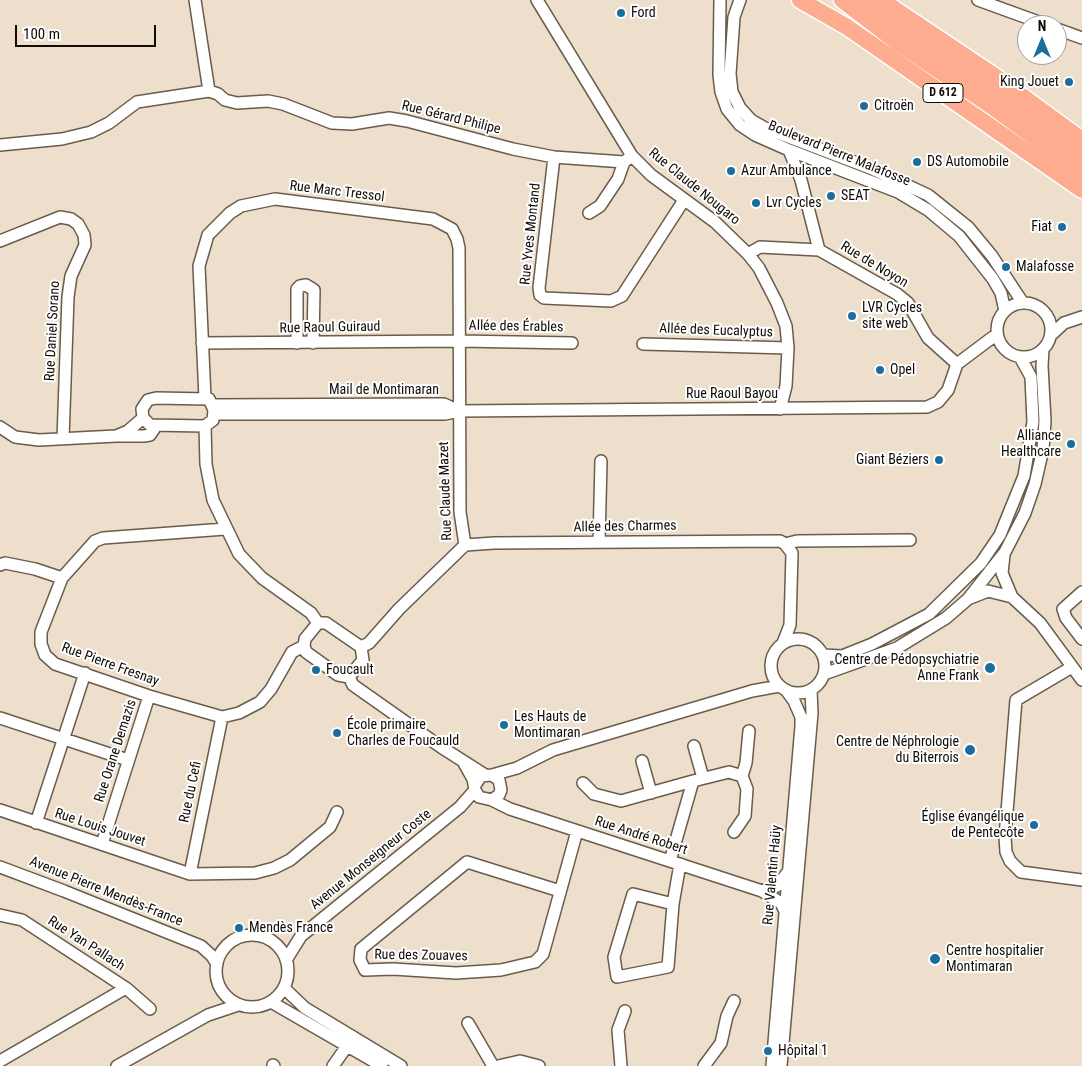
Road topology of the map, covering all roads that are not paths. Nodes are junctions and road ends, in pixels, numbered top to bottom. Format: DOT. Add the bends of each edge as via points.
graph roads {
  1 [pos="195,0"];
  2 [pos="537,0"];
  3 [pos="720,0"];
  4 [pos="740,0"];
  5 [pos="800,0"];
  6 [pos="830,0"];
  7 [pos="842,0"];
  8 [pos="863,0"];
  9 [pos="881,0"];
  10 [pos="978,0"];
  11 [pos="1019,15"];
  12 [pos="1067,33"];
  13 [pos="1082,38"];
  14 [pos="209,91"];
  15 [pos="994,108"];
  16 [pos="1082,140"];
  17 [pos="0,145"];
  18 [pos="789,150"];
  19 [pos="1082,156"];
  20 [pos="554,157"];
  21 [pos="814,158"];
  22 [pos="628,159"];
  23 [pos="1082,172"];
  24 [pos="801,180"];
  25 [pos="1082,190"];
  26 [pos="684,200"];
  27 [pos="589,213"];
  28 [pos="0,241"];
  29 [pos="819,250"];
  30 [pos="748,254"];
  31 [pos="1023,303"];
  32 [pos="1005,311"];
  33 [pos="1048,318"];
  34 [pos="1079,318"];
  35 [pos="997,334"];
  36 [pos="1051,335"];
  37 [pos="459,341"];
  38 [pos="202,343"];
  39 [pos="297,343"];
  40 [pos="313,343"];
  41 [pos="572,343"];
  42 [pos="643,344"];
  43 [pos="788,348"];
  44 [pos="1005,348"];
  45 [pos="1044,349"];
  46 [pos="977,351"];
  47 [pos="1020,357"];
  48 [pos="957,364"];
  49 [pos="211,406"];
  50 [pos="780,409"];
  51 [pos="459,411"];
  52 [pos="143,418"];
  53 [pos="156,426"];
  54 [pos="205,426"];
  55 [pos="0,427"];
  56 [pos="116,436"];
  57 [pos="63,439"];
  58 [pos="601,461"];
  59 [pos="225,529"];
  60 [pos="910,540"];
  61 [pos="599,542"];
  62 [pos="785,544"];
  63 [pos="465,546"];
  64 [pos="1005,552"];
  65 [pos="0,565"];
  66 [pos="62,578"];
  67 [pos="1082,592"];
  68 [pos="1012,598"];
  69 [pos="968,599"];
  70 [pos="318,623"];
  71 [pos="790,625"];
  72 [pos="802,639"];
  73 [pos="1082,639"];
  74 [pos="784,643"];
  75 [pos="304,646"];
  76 [pos="361,647"];
  77 [pos="823,656"];
  78 [pos="1072,667"];
  79 [pos="85,673"];
  80 [pos="771,673"];
  81 [pos="824,674"];
  82 [pos="349,677"];
  83 [pos="1082,680"];
  84 [pos="782,688"];
  85 [pos="752,690"];
  86 [pos="811,690"];
  87 [pos="149,696"];
  88 [pos="222,717"];
  89 [pos="0,718"];
  90 [pos="749,731"];
  91 [pos="64,739"];
  92 [pos="694,746"];
  93 [pos="128,760"];
  94 [pos="642,761"];
  95 [pos="463,762"];
  96 [pos="517,768"];
  97 [pos="488,775"];
  98 [pos="742,776"];
  99 [pos="698,780"];
  100 [pos="582,783"];
  101 [pos="475,788"];
  102 [pos="651,793"];
  103 [pos="495,794"];
  104 [pos="460,807"];
  105 [pos="0,810"];
  106 [pos="337,812"];
  107 [pos="36,823"];
  108 [pos="577,831"];
  109 [pos="734,832"];
  110 [pos="102,844"];
  111 [pos="675,862"];
  112 [pos="0,868"];
  113 [pos="788,872"];
  114 [pos="190,874"];
  115 [pos="1082,880"];
  116 [pos="560,890"];
  117 [pos="762,891"];
  118 [pos="673,904"];
  119 [pos="785,912"];
  120 [pos="0,915"];
  121 [pos="301,936"];
  122 [pos="276,944"];
  123 [pos="201,946"];
  124 [pos="225,947"];
  125 [pos="286,960"];
  126 [pos="217,964"];
  127 [pos="126,988"];
  128 [pos="284,988"];
  129 [pos="223,993"];
  130 [pos="734,1001"];
  131 [pos="271,1002"];
  132 [pos="238,1005"];
  133 [pos="150,1009"];
  134 [pos="624,1011"];
  135 [pos="208,1015"];
  136 [pos="468,1023"];
  137 [pos="347,1046"];
  138 [pos="0,1061"];
  139 [pos="117,1066"];
  140 [pos="333,1066"];
  141 [pos="382,1066"];
  142 [pos="401,1066"];
  143 [pos="493,1066"];
  144 [pos="498,1066"];
  145 [pos="538,1066"];
  146 [pos="621,1066"];
  147 [pos="704,1066"];
  148 [pos="772,1066"];
  149 [pos="781,1066"];
  1 -- 14 [label="street"];
  2 -- 22 [label="street, Rue Claude Nougaro"];
  3 -- 18 [label="street, Boulevard Pierre Malafosse" via="718,76 727,109 740,125 755,135"];
  4 -- 31 [label="street, Boulevard Pierre Malafosse" via="734,17 730,74 732,92 751,120 928,195 968,227"];
  5 -- 25 [label="highway, D 612" via="847,27"];
  6 -- 15 [label="highway" via="861,24"];
  7 -- 15 [label="highway, D 612" via="891,38"];
  8 -- 19 [label="highway, D 612"];
  9 -- 16 [label="highway" via="996,77"];
  10 -- 11 [label="street"];
  12 -- 13 [label="street"];
  14 -- 17 [label="street" via="137,102 91,132"];
  14 -- 20 [label="street, Rue Gérard Philipe" via="237,103 283,104 332,123 352,124 389,118"];
  15 -- 23 [label="highway, D 612"];
  18 -- 21 [label="street, Boulevard Pierre Malafosse"];
  18 -- 24 [label="street"];
  20 -- 22 [label="street, Rue Gérard Philipe"];
  20 -- 26 [label="street, Rue Yves Montand" via="539,288 540,296 544,298 611,301 622,296"];
  21 -- 24 [label="street" via="803,169"];
  21 -- 32 [label="street, Boulevard Pierre Malafosse" via="898,192 928,210 959,236 994,279"];
  22 -- 26 [label="street, Rue Claude Nougaro"];
  22 -- 27 [label="street" via="600,206"];
  24 -- 29 [label="street"];
  26 -- 30 [label="street, Rue Claude Nougaro" via="715,222"];
  28 -- 57 [label="street, Rue Daniel Sorano" via="60,217 78,224 84,235 86,245 71,276 68,297"];
  29 -- 30 [label="street, Rue de Noyon" via="760,247"];
  29 -- 48 [label="street, Rue de Noyon" via="897,294 908,304 928,338"];
  30 -- 43 [label="street, Rue Claude Nougaro" via="777,302 786,326"];
  31 -- 32 [label="street"];
  31 -- 33 [label="street" via="1036,306"];
  32 -- 35 [label="street"];
  33 -- 34 [label="street"];
  33 -- 36 [label="street"];
  34 -- 36 [label="street" via="1059,327"];
  35 -- 44 [label="street"];
  35 -- 46 [label="street"];
  36 -- 45 [label="street"];
  37 -- 38 [label="street, Rue Marc Tressol" via="459,248 458,238 452,229 433,219 274,199 241,206 208,235 199,266"];
  37 -- 40 [label="street, Rue Raoul Guiraud"];
  37 -- 41 [label="street, Allée des Érables"];
  37 -- 51 [label="street, Rue Marc Tressol"];
  38 -- 39 [label="street, Rue Raoul Guiraud"];
  38 -- 49 [label="street, Rue Marc Tressol"];
  39 -- 40 [label="street, Rue Raoul Guiraud"];
  39 -- 40 [label="street" via="297,290 306,285 314,290"];
  42 -- 43 [label="street, Allée des Eucalyptus"];
  43 -- 50 [label="street, Rue Claude Nougaro" via="786,386"];
  44 -- 46 [label="street"];
  44 -- 47 [label="street"];
  45 -- 47 [label="street" via="1037,354"];
  45 -- 64 [label="street" via="1043,449 1025,513"];
  46 -- 48 [label="street"];
  47 -- 77 [label="street" via="1031,377 1033,422 1024,476 1000,535 981,563 929,614 842,656"];
  48 -- 50 [label="street, Rue Raoul Bayou" via="948,390 938,402 927,407"];
  49 -- 51 [label="street, Mail de Montimaran" via="444,404"];
  49 -- 52 [label="street, Mail de Montimaran" via="148,400 142,409"];
  49 -- 54 [label="street" via="213,420"];
  50 -- 51 [label="street, Rue Raoul Bayou"];
  51 -- 63 [label="street, Rue Claude Mazet" via="460,512"];
  52 -- 53 [label="street"];
  52 -- 56 [label="street"];
  53 -- 54 [label="street"];
  53 -- 56 [label="street" via="150,435"];
  54 -- 59 [label="street" via="208,479"];
  55 -- 57 [label="street" via="20,438"];
  56 -- 57 [label="street"];
  58 -- 61 [label="street"];
  59 -- 66 [label="street, Rue Pierre Fresnay" via="102,538 95,541"];
  59 -- 70 [label="street" via="239,554 262,578 311,613"];
  60 -- 62 [label="street, Allée des Charmes" via="797,541"];
  61 -- 62 [label="street, Allée des Charmes" via="780,541"];
  61 -- 63 [label="street, Allée des Charmes"];
  62 -- 71 [label="street" via="792,553"];
  63 -- 76 [label="street, Rue Claude Mazet" via="405,603 369,643"];
  64 -- 68 [label="street" via="1002,573"];
  64 -- 69 [label="street"];
  65 -- 66 [label="street" via="35,569"];
  66 -- 79 [label="street, Rue Pierre Fresnay" via="41,632 41,644 45,655 55,664"];
  67 -- 73 [label="street" via="1063,609"];
  68 -- 69 [label="street" via="988,591"];
  68 -- 78 [label="street" via="1040,623"];
  69 -- 81 [label="street" via="946,618 897,648"];
  70 -- 75 [label="street" via="305,639"];
  70 -- 76 [label="street" via="326,623"];
  71 -- 72 [label="street"];
  71 -- 74 [label="street"];
  72 -- 74 [label="street"];
  72 -- 77 [label="street" via="812,643"];
  74 -- 80 [label="street" via="772,656"];
  75 -- 82 [label="street" via="306,652 338,675"];
  75 -- 88 [label="street" via="292,652 272,688 260,702 239,713"];
  76 -- 82 [label="street" via="363,660"];
  77 -- 81 [label="street"];
  78 -- 83 [label="street"];
  78 -- 115 [label="street" via="1016,700 1005,837 1010,861 1022,872"];
  79 -- 87 [label="street, Rue Pierre Fresnay"];
  79 -- 91 [label="street"];
  80 -- 84 [label="street"];
  80 -- 85 [label="street, Avenue Monseigneur Coste"];
  81 -- 86 [label="street"];
  82 -- 95 [label="street" via="353,685"];
  84 -- 85 [label="street, Avenue Monseigneur Coste"];
  84 -- 86 [label="street" via="794,693"];
  84 -- 113 [label="street, Rue Valentin Haüy" via="794,701 801,726"];
  85 -- 96 [label="street, Avenue Monseigneur Coste" via="553,750"];
  86 -- 149 [label="street, Rue Valentin Haüy" via="812,713"];
  87 -- 88 [label="street, Rue Pierre Fresnay"];
  87 -- 93 [label="street, Rue Orane Demazis"];
  88 -- 114 [label="street, Rue du Cefi"];
  89 -- 91 [label="street"];
  90 -- 98 [label="street"];
  91 -- 93 [label="street"];
  91 -- 107 [label="street"];
  92 -- 99 [label="street"];
  93 -- 110 [label="street, Rue Orane Demazis"];
  94 -- 102 [label="street"];
  95 -- 97 [label="street"];
  95 -- 101 [label="street" via="471,773"];
  96 -- 97 [label="street, Avenue Monseigneur Coste"];
  96 -- 103 [label="street, Avenue Monseigneur Coste"];
  97 -- 101 [label="street, Avenue Monseigneur Coste" via="477,780"];
  97 -- 103 [label="street"];
  98 -- 99 [label="street" via="729,772"];
  98 -- 109 [label="street" via="747,789 745,816"];
  99 -- 102 [label="street"];
  99 -- 111 [label="street"];
  100 -- 102 [label="street" via="594,794 621,801"];
  101 -- 103 [label="street" via="479,797"];
  101 -- 104 [label="street, Avenue Monseigneur Coste"];
  103 -- 104 [label="street, Avenue Monseigneur Coste"];
  103 -- 108 [label="street, Rue André Robert" via="510,809"];
  104 -- 121 [label="street, Avenue Monseigneur Coste"];
  105 -- 107 [label="street, Rue Louis Jouvet"];
  106 -- 114 [label="street, Rue Louis Jouvet" via="330,826 290,860 274,868 255,873"];
  107 -- 110 [label="street, Rue Louis Jouvet"];
  108 -- 111 [label="street, Rue André Robert"];
  108 -- 116 [label="street, Rue des Zouaves"];
  110 -- 114 [label="street, Rue Louis Jouvet"];
  111 -- 117 [label="street, Rue André Robert"];
  111 -- 118 [label="street"];
  112 -- 123 [label="street, Avenue Pierre Mendès-France" via="64,890"];
  113 -- 117 [label="street" via="777,886"];
  113 -- 119 [label="street, Rue Valentin Haüy"];
  116 -- 116 [label="street, Rue des Zouaves" via="467,862 361,949 360,960 365,970 456,973 501,970 535,962 543,954"];
  117 -- 119 [label="street, Rue André Robert" via="781,903"];
  118 -- 118 [label="street" via="633,894 614,957 617,977 668,967"];
  119 -- 148 [label="street, Rue Valentin Haüy"];
  120 -- 127 [label="street, Rue Yan Pallach" via="22,920"];
  121 -- 122 [label="street, Avenue Monseigneur Coste"];
  121 -- 125 [label="street, Avenue Monseigneur Coste"];
  122 -- 124 [label="street" via="259,936 250,936 241,937"];
  122 -- 125 [label="street"];
  123 -- 124 [label="street, Avenue Pierre Mendès-France"];
  123 -- 126 [label="street, Avenue Pierre Mendès-France"];
  124 -- 126 [label="street"];
  125 -- 128 [label="street" via="288,969"];
  126 -- 129 [label="street" via="218,983"];
  127 -- 133 [label="street, Rue Yan Pallach"];
  127 -- 138 [label="street"];
  128 -- 131 [label="street"];
  128 -- 142 [label="street" via="305,1008"];
  129 -- 132 [label="street"];
  129 -- 135 [label="street"];
  130 -- 147 [label="street" via="721,1043"];
  131 -- 132 [label="street" via="249,1007"];
  131 -- 137 [label="street"];
  132 -- 135 [label="street"];
  134 -- 146 [label="street" via="618,1030"];
  135 -- 139 [label="street"];
  136 -- 143 [label="street"];
  137 -- 140 [label="street"];
  137 -- 141 [label="street"];
  144 -- 145 [label="street" via="520,1061"];
}
